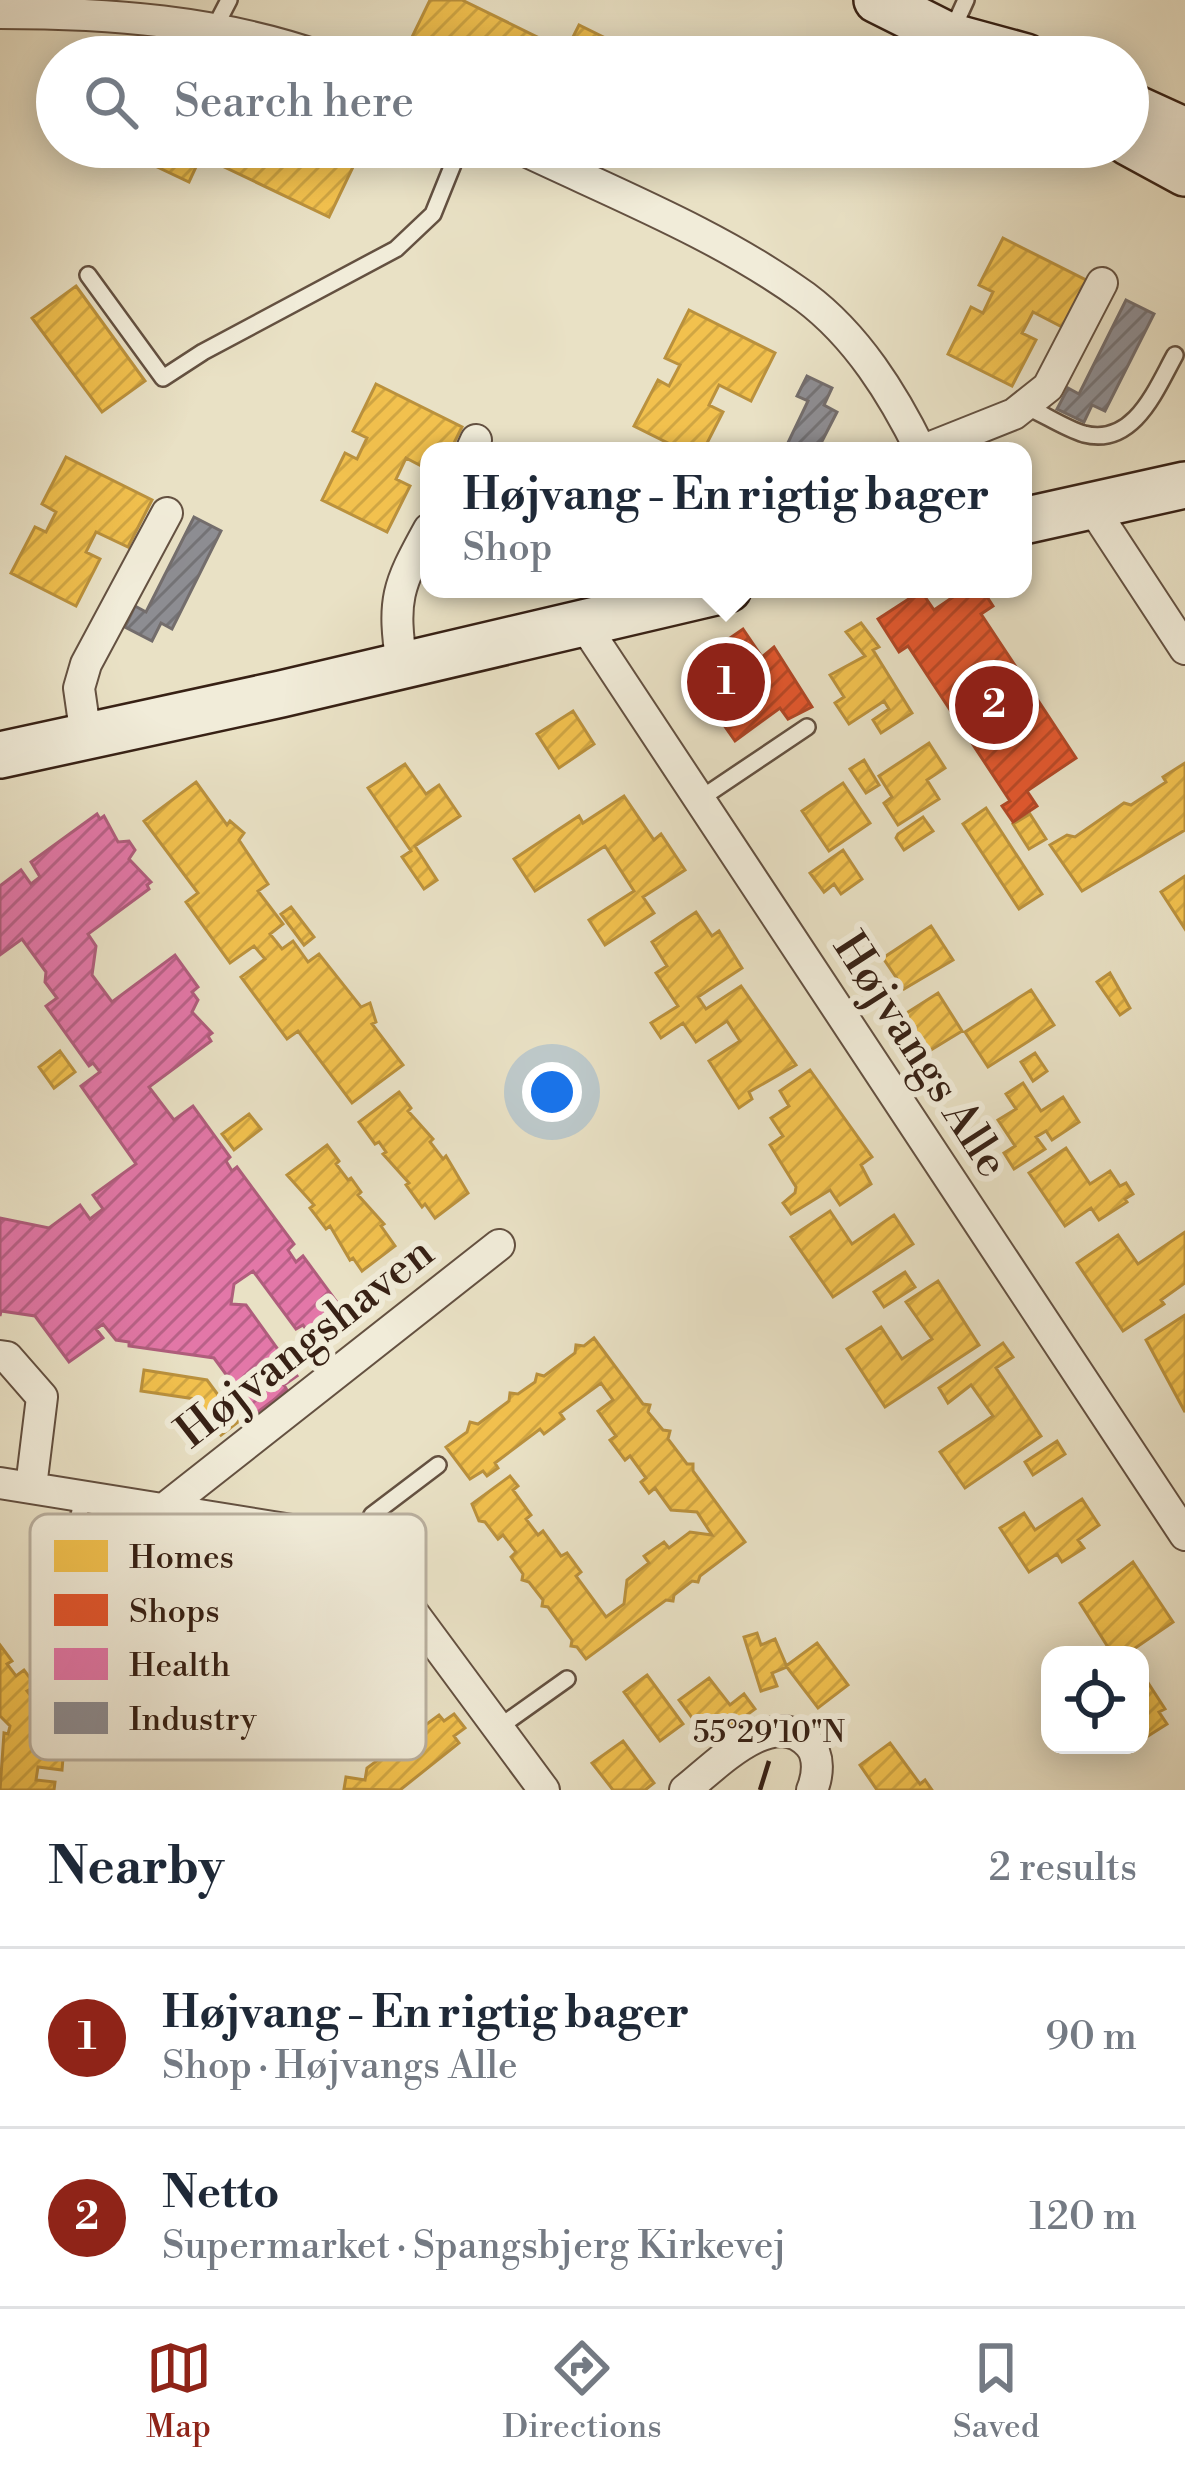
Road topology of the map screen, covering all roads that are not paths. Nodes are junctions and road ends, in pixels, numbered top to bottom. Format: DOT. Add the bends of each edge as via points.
graph roads {
  1 [pos="229,0"];
  2 [pos="877,0"];
  3 [pos="0,13"];
  4 [pos="214,29"];
  5 [pos="964,31"];
  6 [pos="254,36"];
  7 [pos="1149,126"];
  8 [pos="1149,149"];
  9 [pos="1183,161"];
  10 [pos="452,168"];
  11 [pos="561,168"];
  12 [pos="88,275"];
  13 [pos="1102,283"];
  14 [pos="1175,355"];
  15 [pos="1024,406"];
  16 [pos="916,442"];
  17 [pos="944,442"];
  18 [pos="1185,485"];
  19 [pos="1092,507"];
  20 [pos="167,513"];
  21 [pos="1032,518"];
  22 [pos="420,546"];
  23 [pos="690,598"];
  24 [pos="583,623"];
  25 [pos="1185,649"];
  26 [pos="402,666"];
  27 [pos="808,727"];
  28 [pos="86,736"];
  29 [pos="0,755"];
  30 [pos="700,800"];
  31 [pos="499,1244"];
  32 [pos="0,1356"];
  33 [pos="438,1466"];
  34 [pos="0,1483"];
  35 [pos="31,1487"];
  36 [pos="83,1495"];
  37 [pos="177,1510"];
  38 [pos="79,1514"];
  39 [pos="177,1514"];
  40 [pos="201,1514"];
  41 [pos="373,1514"];
  42 [pos="1185,1535"];
  43 [pos="426,1629"];
  44 [pos="567,1679"];
  45 [pos="499,1728"];
  46 [pos="544,1790"];
  47 [pos="685,1790"];
  48 [pos="812,1790"];
  1 -- 4 [label="lane"];
  2 -- 5 [label="street"];
  3 -- 4 [label="street"];
  4 -- 6 [label="street"];
  7 -- 9 [label="street"];
  8 -- 9 [label="street"];
  10 -- 12 [label="lane" via="433,214 396,249 163,378"];
  11 -- 16 [label="street" via="712,241 807,298 894,397"];
  13 -- 15 [label="street" via="1048,387"];
  14 -- 15 [label="lane" via="1126,430 1088,435"];
  15 -- 17 [label="street"];
  18 -- 19 [label="street"];
  19 -- 21 [label="street"];
  19 -- 25 [label="street"];
  20 -- 28 [label="street" via="86,664"];
  22 -- 26 [label="street" via="399,585"];
  23 -- 24 [label="street"];
  24 -- 26 [label="street"];
  24 -- 30 [label="street, Højvangs Alle"];
  26 -- 28 [label="street"];
  27 -- 30 [label="lane"];
  28 -- 29 [label="street"];
  30 -- 42 [label="street, Højvangs Alle"];
  31 -- 37 [label="street, Højvangshaven"];
  32 -- 35 [label="street" via="42,1396"];
  33 -- 41 [label="lane"];
  34 -- 35 [label="street, Højvangshaven"];
  35 -- 36 [label="street, Højvangshaven"];
  36 -- 37 [label="street, Højvangshaven"];
  36 -- 38 [label="lane"];
  37 -- 39 [label="lane"];
  37 -- 40 [label="street, Højvangshaven"];
  43 -- 45 [label="street"];
  44 -- 45 [label="lane"];
  45 -- 46 [label="street"];
  47 -- 48 [label="street" via="759,1735 777,1731 812,1747"];
}
